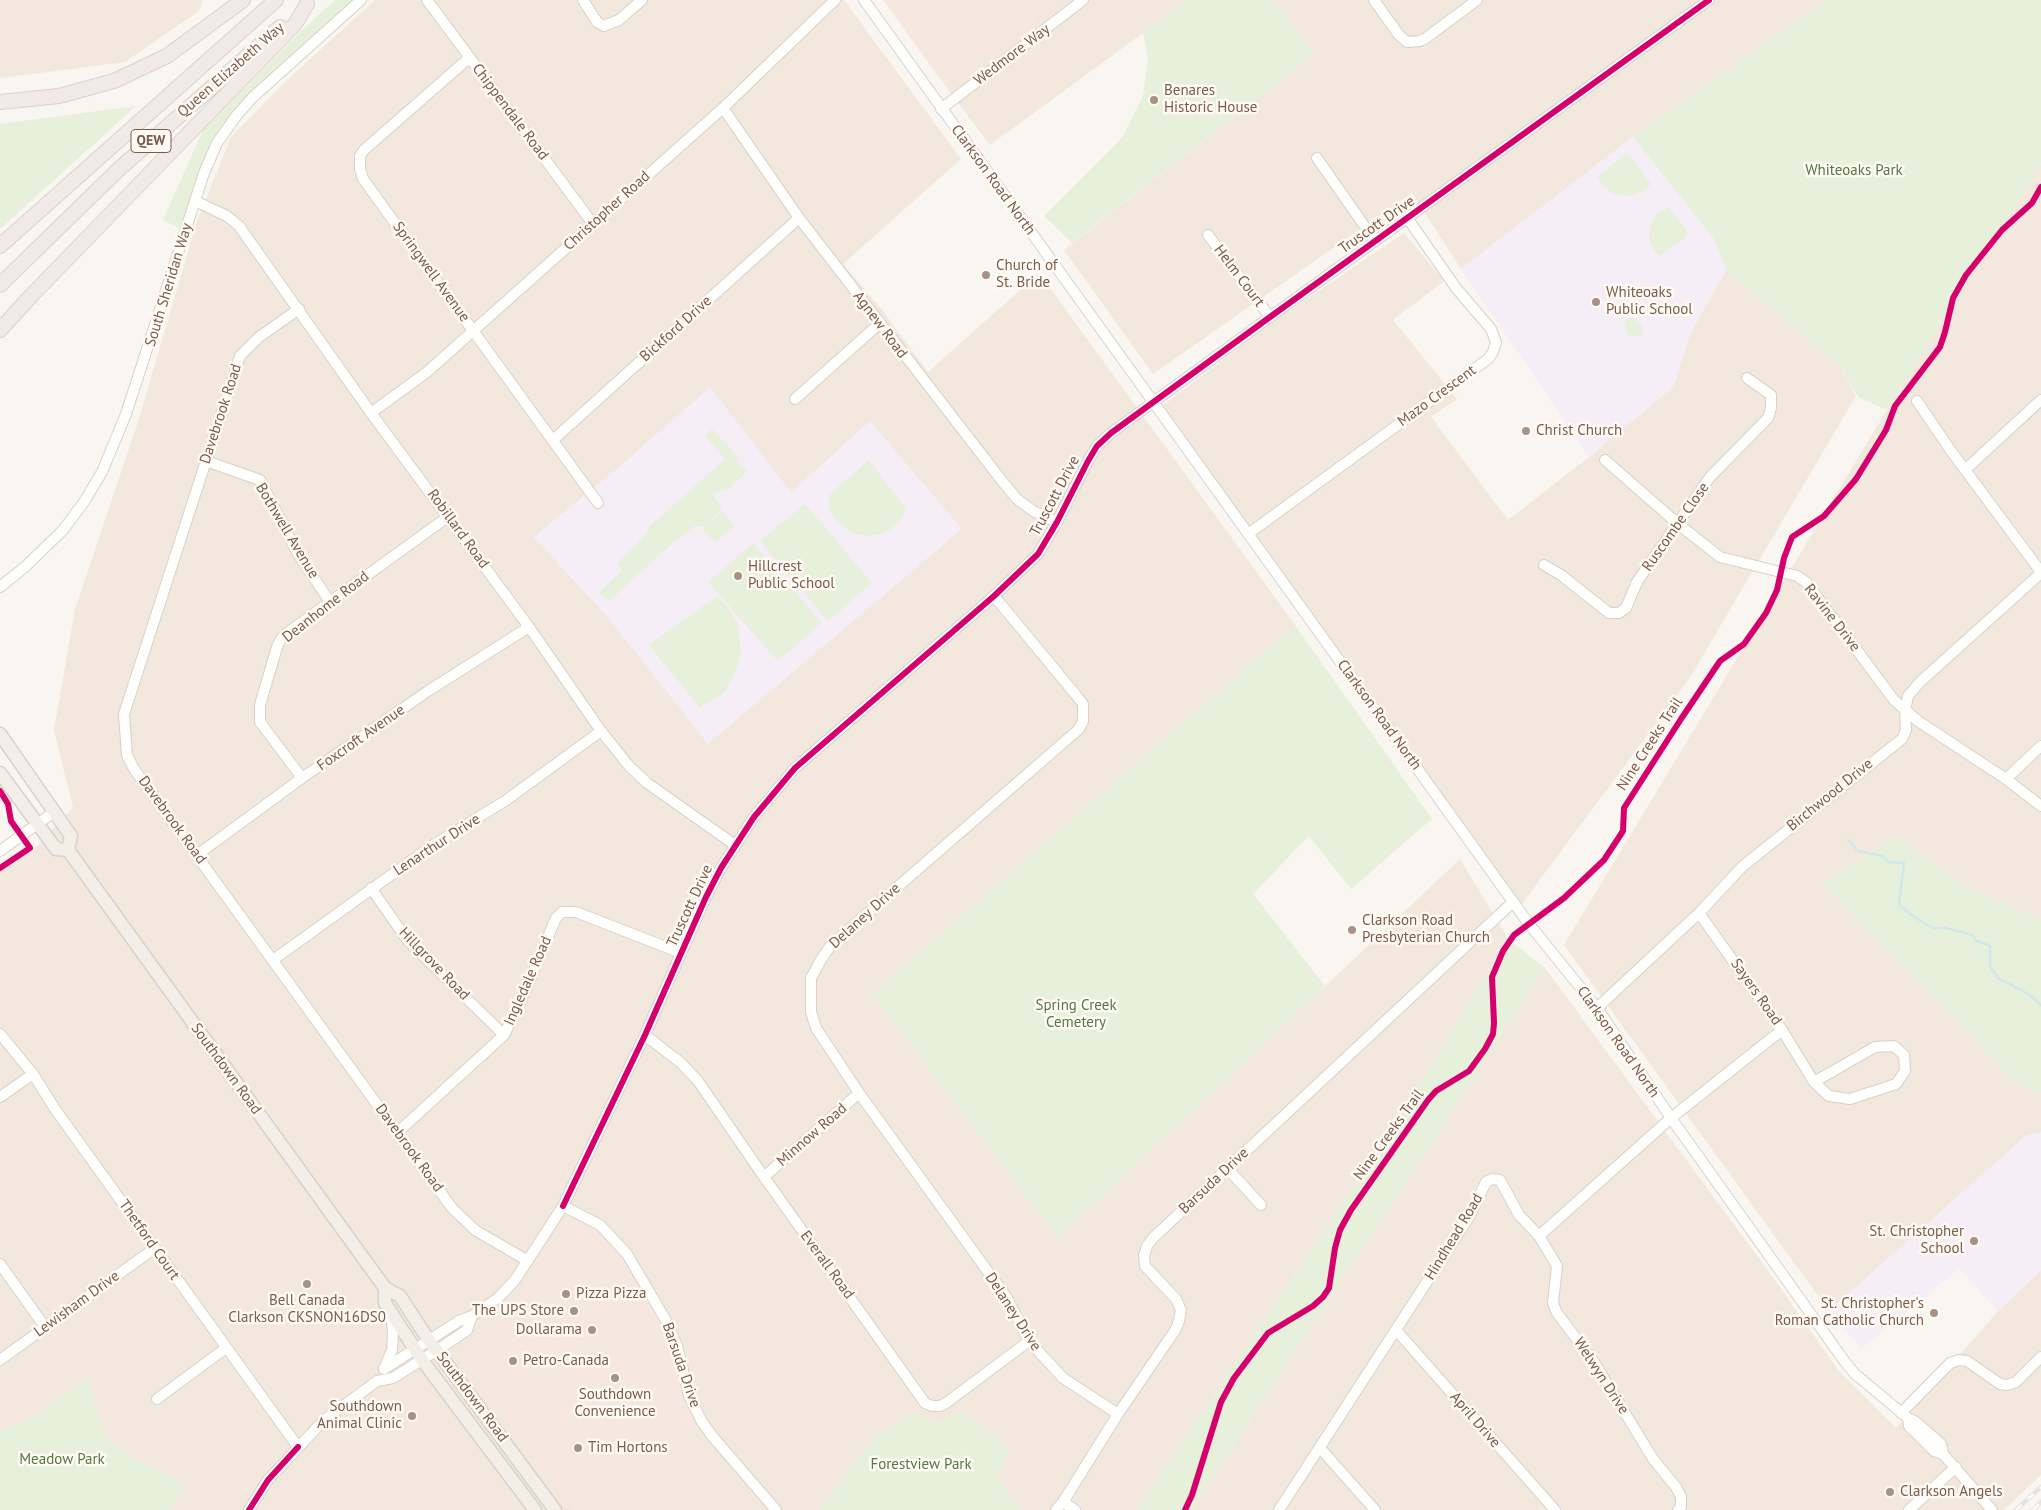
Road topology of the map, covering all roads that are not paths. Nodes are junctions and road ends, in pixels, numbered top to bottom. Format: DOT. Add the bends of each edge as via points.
graph roads {
  1 [pos="243,0"];
  2 [pos="276,0"];
  3 [pos="361,0"];
  4 [pos="427,0"];
  5 [pos="583,0"];
  6 [pos="642,0"];
  7 [pos="835,0"];
  8 [pos="864,0"];
  9 [pos="1083,0"];
  10 [pos="1374,0"];
  11 [pos="1477,0"];
  12 [pos="1709,0"];
  13 [pos="308,2"];
  14 [pos="469,58"];
  15 [pos="0,102"];
  16 [pos="723,108"];
  17 [pos="941,109"];
  18 [pos="1317,158"];
  19 [pos="195,201"];
  20 [pos="799,218"];
  21 [pos="1408,219"];
  22 [pos="593,224"];
  23 [pos="1208,235"];
  24 [pos="1375,240"];
  25 [pos="0,246"];
  26 [pos="0,285"];
  27 [pos="299,309"];
  28 [pos="1270,317"];
  29 [pos="879,324"];
  30 [pos="0,330"];
  31 [pos="473,330"];
  32 [pos="1747,378"];
  33 [pos="795,399"];
  34 [pos="2041,400"];
  35 [pos="1917,401"];
  36 [pos="1154,402"];
  37 [pos="372,413"];
  38 [pos="553,440"];
  39 [pos="1606,460"];
  40 [pos="206,461"];
  41 [pos="1966,469"];
  42 [pos="598,503"];
  43 [pos="448,516"];
  44 [pos="1057,522"];
  45 [pos="1677,523"];
  46 [pos="1248,534"];
  47 [pos="1544,565"];
  48 [pos="2041,573"];
  49 [pos="0,587"];
  50 [pos="994,596"];
  51 [pos="330,602"];
  52 [pos="528,627"];
  53 [pos="1905,710"];
  54 [pos="601,732"];
  55 [pos="0,734"];
  56 [pos="2041,746"];
  57 [pos="0,773"];
  58 [pos="302,778"];
  59 [pos="2006,779"];
  60 [pos="2041,806"];
  61 [pos="54,812"];
  62 [pos="37,824"];
  63 [pos="735,845"];
  64 [pos="68,850"];
  65 [pos="0,851"];
  66 [pos="197,855"];
  67 [pos="371,888"];
  68 [pos="1513,902"];
  69 [pos="1700,913"];
  70 [pos="681,953"];
  71 [pos="273,960"];
  72 [pos="1597,1008"];
  73 [pos="1782,1030"];
  74 [pos="0,1034"];
  75 [pos="504,1035"];
  76 [pos="645,1035"];
  77 [pos="33,1074"];
  78 [pos="1814,1082"];
  79 [pos="859,1093"];
  80 [pos="0,1098"];
  81 [pos="1671,1118"];
  82 [pos="398,1132"];
  83 [pos="1227,1168"];
  84 [pos="764,1177"];
  85 [pos="1261,1205"];
  86 [pos="563,1206"];
  87 [pos="1539,1236"];
  88 [pos="155,1248"];
  89 [pos="528,1261"];
  90 [pos="0,1264"];
  91 [pos="385,1288"];
  92 [pos="391,1314"];
  93 [pos="472,1316"];
  94 [pos="45,1327"];
  95 [pos="1396,1330"];
  96 [pos="428,1339"];
  97 [pos="1029,1341"];
  98 [pos="226,1348"];
  99 [pos="414,1348"];
  100 [pos="437,1351"];
  101 [pos="2041,1358"];
  102 [pos="0,1360"];
  103 [pos="422,1360"];
  104 [pos="384,1368"];
  105 [pos="377,1381"];
  106 [pos="157,1399"];
  107 [pos="1118,1414"];
  108 [pos="1904,1415"];
  109 [pos="298,1446"];
  110 [pos="1320,1448"];
  111 [pos="1956,1466"];
  112 [pos="1060,1506"];
  113 [pos="249,1510"];
  114 [pos="535,1510"];
  115 [pos="556,1510"];
  116 [pos="776,1510"];
  117 [pos="1075,1510"];
  118 [pos="1279,1510"];
  119 [pos="1375,1510"];
  120 [pos="1555,1510"];
  121 [pos="1678,1510"];
  122 [pos="1909,1510"];
  123 [pos="1992,1510"];
  1 -- 15 [label="highway" via="167,56 114,81 59,96"];
  2 -- 25 [label="highway, Queen Elizabeth Way / QEW"];
  3 -- 19 [label="street, South Sheridan Way" via="237,115 217,143"];
  4 -- 14 [label="street, Chippendale Road"];
  5 -- 6 [label="street" via="597,22 604,26 619,20"];
  7 -- 16 [label="street, Christopher Road"];
  8 -- 17 [label="street, Clarkson Road North"];
  9 -- 17 [label="street, Wedmore Way"];
  10 -- 11 [label="street" via="1407,42 1426,38"];
  12 -- 21 [label="street, Truscott Drive"];
  13 -- 26 [label="highway, Queen Elizabeth Way / QEW" via="118,170"];
  13 -- 30 [label="highway" via="295,24"];
  14 -- 22 [label="street, Chippendale Road"];
  14 -- 31 [label="street, Springwell Avenue" via="364,150 360,156 360,169 363,179"];
  16 -- 20 [label="street, Agnew Road"];
  16 -- 22 [label="street, Christopher Road"];
  17 -- 36 [label="street, Clarkson Road North"];
  18 -- 24 [label="street"];
  19 -- 27 [label="street, Robillard Road" via="227,216 239,226"];
  19 -- 49 [label="street, South Sheridan Way" via="145,361 118,438 102,472 63,530"];
  20 -- 29 [label="street, Agnew Road"];
  20 -- 38 [label="street, Bickford Drive"];
  21 -- 24 [label="street, Truscott Drive"];
  21 -- 46 [label="street, Mazo Crescent" via="1456,288 1491,329 1496,342 1493,352 1488,359"];
  22 -- 31 [label="street, Christopher Road"];
  23 -- 28 [label="street, Helm Court"];
  24 -- 28 [label="street, Truscott Drive"];
  27 -- 37 [label="street, Robillard Road"];
  27 -- 40 [label="street, Davebrook Road" via="259,337 240,356"];
  28 -- 36 [label="street, Truscott Drive"];
  29 -- 33 [label="street"];
  29 -- 44 [label="street, Agnew Road" via="1017,499"];
  31 -- 37 [label="street, Christopher Road" via="427,372"];
  31 -- 38 [label="street, Springwell Avenue"];
  32 -- 45 [label="street, Ruscombe Close" via="1771,395 1768,418 1710,477"];
  34 -- 41 [label="street"];
  35 -- 41 [label="street, Birchwood Drive"];
  36 -- 44 [label="street, Truscott Drive" via="1097,446"];
  36 -- 46 [label="street, Clarkson Road North"];
  37 -- 43 [label="street, Robillard Road"];
  38 -- 42 [label="street, Springwell Avenue"];
  39 -- 45 [label="street, Ravine Drive"];
  40 -- 51 [label="street, Bothwell Avenue" via="260,480 298,554"];
  40 -- 66 [label="street, Davebrook Road" via="124,714 127,755 134,769"];
  41 -- 48 [label="street, Birchwood Drive"];
  43 -- 51 [label="street, Deanhome Road"];
  43 -- 52 [label="street, Robillard Road"];
  44 -- 50 [label="street, Truscott Drive" via="1038,554"];
  45 -- 47 [label="street, Ruscombe Close" via="1637,582 1626,608 1619,613 1609,613 1562,575"];
  45 -- 53 [label="street, Ravine Drive" via="1720,557 1797,576 1806,582 1894,700"];
  46 -- 68 [label="street, Clarkson Road North"];
  48 -- 53 [label="street, Birchwood Drive" via="1920,682 1908,696"];
  50 -- 63 [label="street, Truscott Drive" via="795,768"];
  50 -- 79 [label="street, Delaney Drive" via="1076,694 1083,704 1083,721 832,944 822,958 811,978 811,1012 816,1028"];
  51 -- 58 [label="street, Deanhome Road" via="281,639 259,714 260,722"];
  52 -- 54 [label="street, Robillard Road"];
  52 -- 58 [label="street, Foxcroft Avenue"];
  53 -- 59 [label="street, Ravine Drive"];
  53 -- 69 [label="street, Birchwood Drive" via="1906,730 1902,738 1743,866"];
  54 -- 63 [label="street, Robillard Road" via="646,783"];
  54 -- 67 [label="street, Lenarthur Drive" via="505,802 430,847"];
  55 -- 61 [label="main road, Southdown Road"];
  56 -- 59 [label="street"];
  57 -- 62 [label="main road, Southdown Road"];
  58 -- 66 [label="street, Foxcroft Avenue"];
  59 -- 60 [label="street, Ravine Drive"];
  61 -- 62 [label="street"];
  61 -- 64 [label="main road, Southdown Road" via="71,836"];
  62 -- 64 [label="main road, Southdown Road" via="56,849"];
  62 -- 65 [label="street"];
  63 -- 70 [label="street, Truscott Drive" via="706,897"];
  64 -- 91 [label="main road, Southdown Road"];
  66 -- 71 [label="street, Davebrook Road"];
  67 -- 71 [label="street, Lenarthur Drive"];
  67 -- 75 [label="street, Hillgrove Road" via="408,941"];
  68 -- 72 [label="street, Clarkson Road North"];
  68 -- 83 [label="street, Barsuda Drive"];
  69 -- 72 [label="street, Birchwood Drive"];
  69 -- 73 [label="street, Sayers Road"];
  70 -- 75 [label="street, Ingledale Road" via="576,912 562,912 556,918"];
  70 -- 76 [label="street, Truscott Drive"];
  71 -- 82 [label="street, Davebrook Road"];
  72 -- 81 [label="street, Clarkson Road North"];
  73 -- 78 [label="street"];
  73 -- 81 [label="street, Sayers Road"];
  74 -- 77 [label="street, Thetford Court"];
  75 -- 82 [label="street, Ingledale Road"];
  76 -- 84 [label="street, Everall Road" via="698,1081"];
  76 -- 86 [label="street, Truscott Drive"];
  77 -- 80 [label="street"];
  77 -- 88 [label="street, Thetford Court"];
  78 -- 78 [label="street" via="1829,1096 1850,1099 1896,1084 1905,1071 1904,1055 1894,1046 1876,1047"];
  79 -- 84 [label="street, Minnow Road"];
  79 -- 97 [label="street, Delaney Drive" via="1007,1298"];
  81 -- 87 [label="street"];
  81 -- 108 [label="street, Clarkson Road North" via="1845,1362"];
  82 -- 89 [label="street, Davebrook Road" via="464,1221"];
  83 -- 85 [label="street"];
  83 -- 107 [label="street, Barsuda Drive" via="1147,1246 1145,1266 1181,1310 1176,1329"];
  84 -- 97 [label="street, Everall Road" via="925,1402 932,1406 946,1403"];
  86 -- 89 [label="street, Truscott Drive"];
  86 -- 116 [label="street, Barsuda Drive" via="600,1225 627,1254 668,1324 689,1396 702,1422"];
  87 -- 95 [label="street, Hindhead Road" via="1519,1215 1500,1180 1486,1182 1469,1217"];
  87 -- 121 [label="street, Welwyn Drive" via="1556,1266 1553,1303 1557,1313 1594,1362 1653,1459 1676,1486 1681,1497"];
  88 -- 94 [label="street, Lewisham Drive"];
  88 -- 98 [label="street, Thetford Court"];
  89 -- 93 [label="street, Truscott Drive" via="498,1298"];
  90 -- 94 [label="street"];
  91 -- 92 [label="main road, Southdown Road" via="385,1303"];
  91 -- 96 [label="main road, Southdown Road" via="400,1296"];
  92 -- 99 [label="main road, Southdown Road"];
  92 -- 104 [label="street" via="392,1350"];
  93 -- 96 [label="street, Truscott Drive"];
  93 -- 100 [label="street, Truscott Drive" via="467,1330"];
  94 -- 102 [label="street, Lewisham Drive"];
  95 -- 110 [label="street, Hindhead Road"];
  95 -- 120 [label="street, April Drive"];
  96 -- 99 [label="street, Truscott Drive"];
  96 -- 100 [label="main road, Southdown Road"];
  97 -- 107 [label="street, Delaney Drive" via="1063,1378"];
  98 -- 106 [label="street"];
  98 -- 109 [label="street, Thetford Court"];
  99 -- 103 [label="main road, Southdown Road"];
  99 -- 104 [label="street, Truscott Drive"];
  100 -- 103 [label="street, Truscott Drive"];
  100 -- 115 [label="main road, Southdown Road"];
  101 -- 108 [label="street" via="2016,1382 2007,1384 2000,1384 1967,1361 1950,1363"];
  103 -- 105 [label="street, Truscott Drive" via="393,1378"];
  103 -- 114 [label="main road, Southdown Road"];
  104 -- 105 [label="street, Truscott Drive"];
  105 -- 109 [label="street, Truscott Drive" via="324,1420"];
  107 -- 112 [label="street, Barsuda Drive"];
  108 -- 111 [label="street, Clarkson Road North" via="1909,1426 1934,1451 1943,1454"];
  109 -- 113 [label="street, Truscott Drive" via="268,1480"];
  110 -- 118 [label="street, Hindhead Road"];
  110 -- 119 [label="street"];
  111 -- 122 [label="street"];
  111 -- 123 [label="street, Clarkson Road North"];
  112 -- 117 [label="street"];
}
